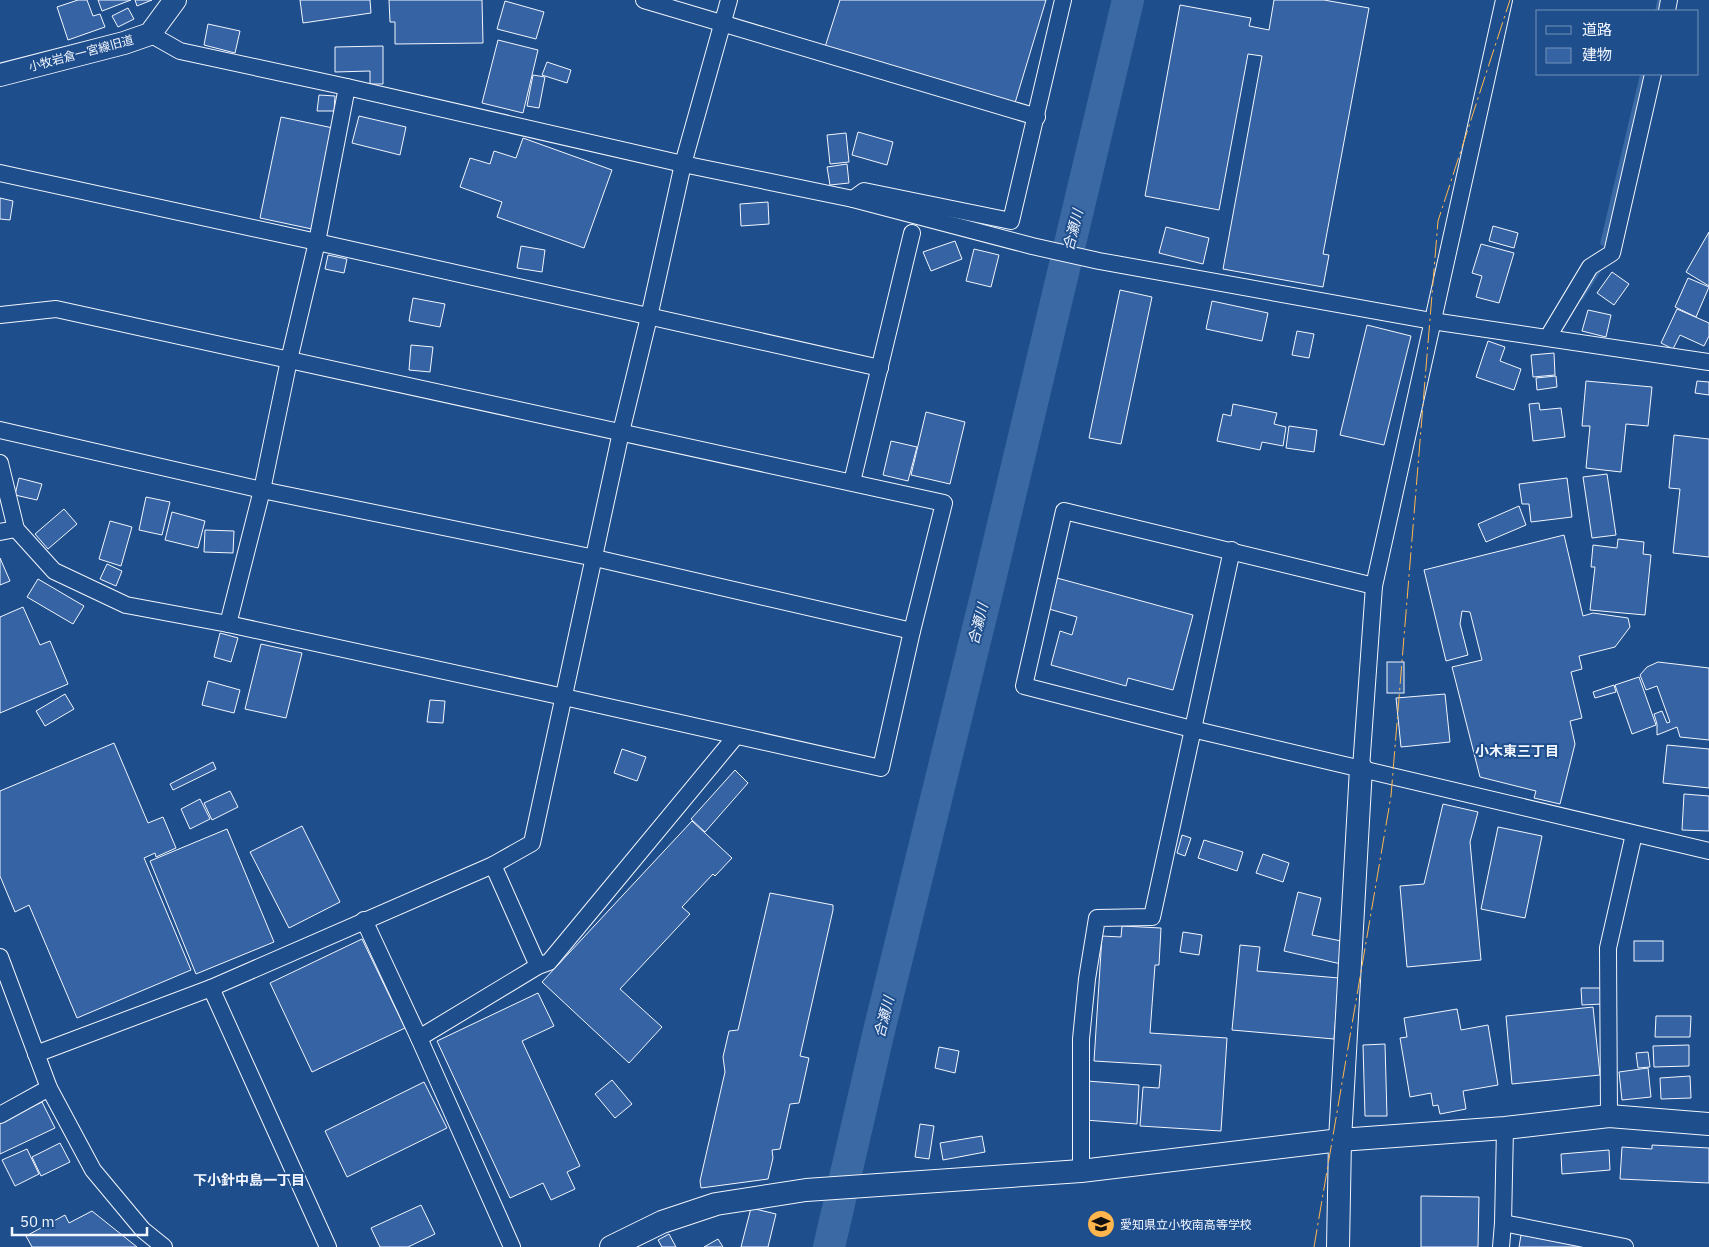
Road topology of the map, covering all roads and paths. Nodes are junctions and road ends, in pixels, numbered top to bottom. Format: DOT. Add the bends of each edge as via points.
graph roads {
  1 [pos="175,0"];
  2 [pos="644,0"];
  3 [pos="729,0"];
  4 [pos="1064,0"];
  5 [pos="1504,0"];
  6 [pos="722,24"];
  7 [pos="150,34"];
  8 [pos="0,75"];
  9 [pos="1652,75"];
  10 [pos="347,87"];
  11 [pos="1037,117"];
  12 [pos="683,164"];
  13 [pos="0,173"];
  14 [pos="853,199"];
  15 [pos="912,233"];
  16 [pos="317,242"];
  17 [pos="0,315"];
  18 [pos="649,317"];
  19 [pos="1432,321"];
  20 [pos="1548,337"];
  21 [pos="289,360"];
  22 [pos="1709,362"];
  23 [pos="880,368"];
  24 [pos="0,430"];
  25 [pos="621,432"];
  26 [pos="0,463"];
  27 [pos="852,482"];
  28 [pos="262,490"];
  29 [pos="8,531"];
  30 [pos="1232,550"];
  31 [pos="595,558"];
  32 [pos="1374,586"];
  33 [pos="228,624"];
  34 [pos="912,632"];
  35 [pos="564,697"];
  36 [pos="1192,729"];
  37 [pos="736,736"];
  38 [pos="1361,768"];
  39 [pos="1634,834"];
  40 [pos="1709,852"];
  41 [pos="493,865"];
  42 [pos="364,920"];
  43 [pos="0,956"];
  44 [pos="538,966"];
  45 [pos="4,983"];
  46 [pos="211,988"];
  47 [pos="419,1038"];
  48 [pos="36,1054"];
  49 [pos="50,1088"];
  50 [pos="0,1115"];
  51 [pos="1609,1116"];
  52 [pos="1709,1124"];
  53 [pos="1504,1128"];
  54 [pos="1340,1140"];
  55 [pos="1081,1171"];
  56 [pos="1503,1223"];
  57 [pos="164,1247"];
  58 [pos="328,1247"];
  59 [pos="512,1247"];
  60 [pos="611,1247"];
  61 [pos="1338,1247"];
  62 [pos="1501,1247"];
  63 [pos="1625,1247"];
  1 -- 7 [label="street, 小牧岩倉一宮線旧道"];
  2 -- 6 [label="street"];
  3 -- 6 [label="street"];
  4 -- 11 [label="street"];
  5 -- 19 [label="street"];
  6 -- 11 [label="street"];
  6 -- 12 [label="street"];
  7 -- 8 [label="street, 小牧岩倉一宮線旧道"];
  7 -- 10 [label="street" via="180,51"];
  9 -- 20 [label="street" via="1612,253 1590,267"];
  10 -- 12 [label="street"];
  10 -- 16 [label="street"];
  11 -- 14 [label="street" via="1011,221 864,191"];
  12 -- 14 [label="street"];
  12 -- 18 [label="street"];
  13 -- 16 [label="street"];
  14 -- 19 [label="street" via="1099,261"];
  15 -- 23 [label="street"];
  16 -- 18 [label="street"];
  16 -- 21 [label="street"];
  17 -- 21 [label="street" via="56,309"];
  18 -- 23 [label="street"];
  18 -- 25 [label="street"];
  19 -- 20 [label="street"];
  19 -- 32 [label="street"];
  20 -- 22 [label="street"];
  21 -- 25 [label="street"];
  21 -- 28 [label="street"];
  23 -- 27 [label="street"];
  24 -- 28 [label="street"];
  25 -- 27 [label="street"];
  25 -- 31 [label="street"];
  26 -- 29 [label="street"];
  27 -- 34 [label="street" via="944,503"];
  28 -- 31 [label="street"];
  28 -- 33 [label="street"];
  29 -- 33 [label="street" via="54,570 126,606"];
  30 -- 32 [label="street"];
  30 -- 36 [label="street"];
  30 -- 36 [label="street" via="1064,511 1024,686"];
  31 -- 34 [label="street"];
  31 -- 35 [label="street"];
  32 -- 38 [label="street"];
  33 -- 35 [label="street"];
  34 -- 37 [label="street" via="881,768"];
  35 -- 37 [label="street"];
  35 -- 41 [label="street" via="532,843"];
  36 -- 38 [label="street"];
  36 -- 55 [label="street" via="1152,917 1097,918 1081,1039"];
  37 -- 44 [label="street" via="549,962"];
  38 -- 39 [label="street"];
  38 -- 54 [label="street"];
  39 -- 40 [label="street"];
  39 -- 51 [label="street" via="1608,948"];
  41 -- 42 [label="street"];
  41 -- 44 [label="street"];
  42 -- 46 [label="street"];
  42 -- 47 [label="street"];
  43 -- 45 [label="street"];
  44 -- 47 [label="street"];
  45 -- 48 [label="street"];
  46 -- 48 [label="street"];
  46 -- 58 [label="street"];
  47 -- 59 [label="street"];
  48 -- 49 [label="street"];
  49 -- 50 [label="street"];
  49 -- 57 [label="street" via="92,1170 143,1230"];
  51 -- 52 [label="street"];
  51 -- 53 [label="street"];
  53 -- 54 [label="street"];
  53 -- 56 [label="street"];
  54 -- 55 [label="street"];
  54 -- 61 [label="street"];
  55 -- 60 [label="street" via="806,1190 716,1204 662,1222"];
  56 -- 62 [label="street"];
  56 -- 63 [label="street"];
}
